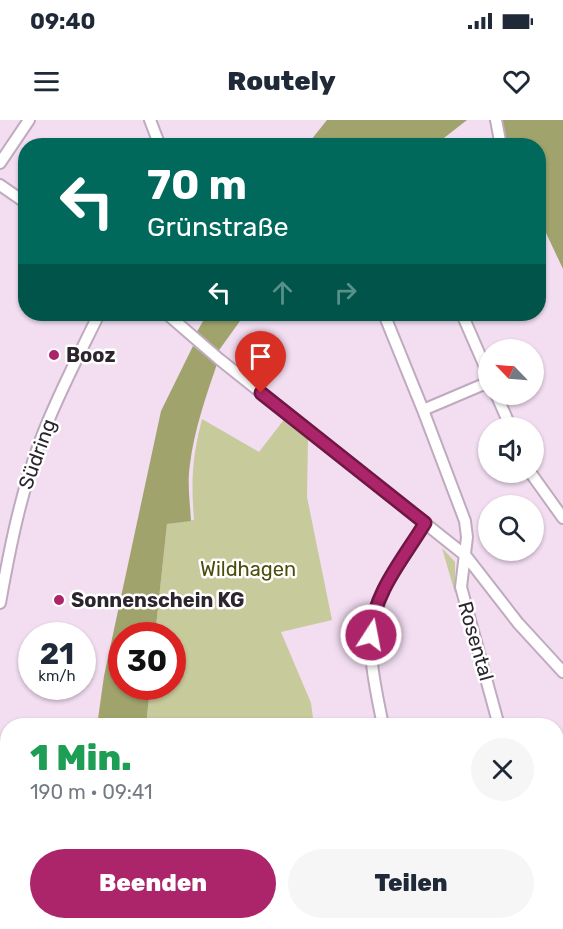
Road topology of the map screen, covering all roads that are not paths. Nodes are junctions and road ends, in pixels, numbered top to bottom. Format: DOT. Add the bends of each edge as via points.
graph roads {
  1 [pos="28,120"];
  2 [pos="150,120"];
  3 [pos="496,120"];
  4 [pos="157,138"];
  5 [pos="499,138"];
  6 [pos="0,163"];
  7 [pos="0,185"];
  8 [pos="18,197"];
  9 [pos="96,321"];
  10 [pos="179,321"];
  11 [pos="387,321"];
  12 [pos="465,321"];
  13 [pos="478,351"];
  14 [pos="478,387"];
  15 [pos="423,410"];
  16 [pos="539,483"];
  17 [pos="563,518"];
  18 [pos="425,523"];
  19 [pos="466,556"];
  20 [pos="2,578"];
  21 [pos="0,603"];
  22 [pos="563,672"];
  23 [pos="382,718"];
  24 [pos="497,718"];
  1 -- 6 [label="street"];
  2 -- 4 [label="street"];
  3 -- 5 [label="street"];
  7 -- 8 [label="street"];
  9 -- 20 [label="street, Südring" via="41,439 22,495"];
  10 -- 18 [label="street" via="219,359"];
  11 -- 15 [label="street, Rosental"];
  12 -- 13 [label="street"];
  14 -- 15 [label="street"];
  15 -- 19 [label="street, Rosental" via="465,521"];
  16 -- 17 [label="street"];
  18 -- 19 [label="street"];
  18 -- 23 [label="street" via="374,612 370,641"];
  19 -- 22 [label="street" via="518,623"];
  19 -- 24 [label="street, Rosental" via="463,598"];
  20 -- 21 [label="street, Südring"];
}
